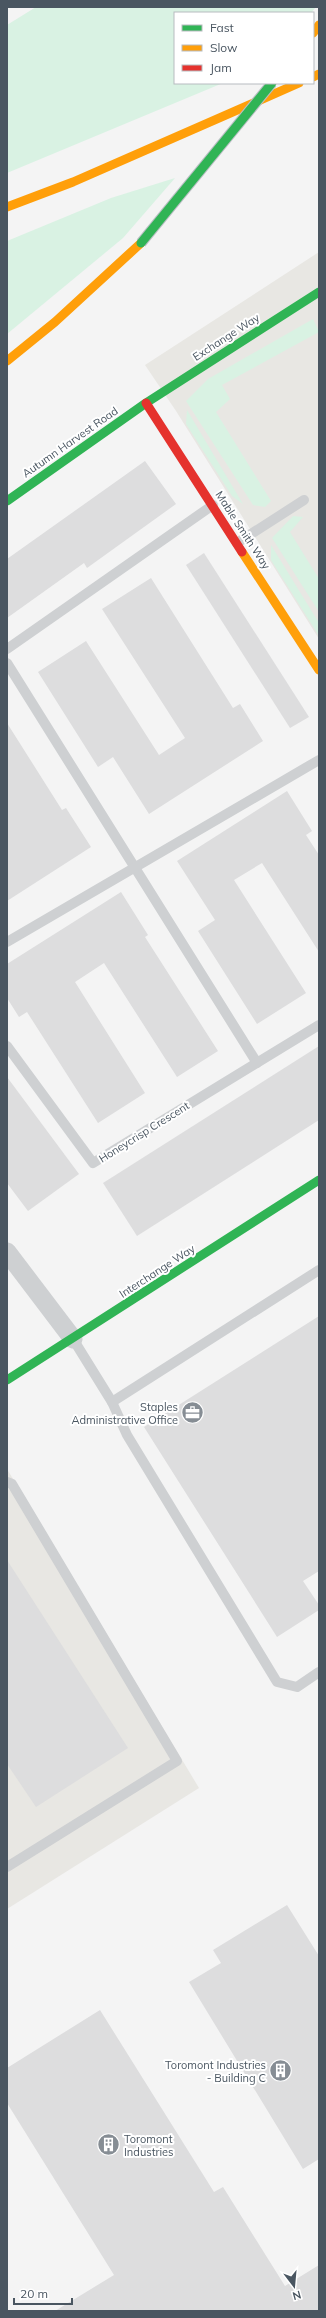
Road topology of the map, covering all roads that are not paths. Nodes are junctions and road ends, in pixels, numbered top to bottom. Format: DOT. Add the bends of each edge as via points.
graph roads {
  1 [pos="271,84"];
  2 [pos="297,84"];
  3 [pos="7,207"];
  4 [pos="319,292"];
  5 [pos="7,361"];
  6 [pos="146,403"];
  7 [pos="304,500"];
  8 [pos="7,501"];
  9 [pos="213,506"];
  10 [pos="237,543"];
  11 [pos="7,649"];
  12 [pos="7,663"];
  13 [pos="319,670"];
  14 [pos="319,760"];
  15 [pos="135,868"];
  16 [pos="7,942"];
  17 [pos="319,1025"];
  18 [pos="7,1046"];
  19 [pos="257,1063"];
  20 [pos="319,1180"];
  21 [pos="7,1252"];
  22 [pos="319,1270"];
  23 [pos="73,1339"];
  24 [pos="7,1380"];
  25 [pos="112,1402"];
  26 [pos="7,1482"];
  27 [pos="319,1672"];
  28 [pos="7,1867"];
  1 -- 5 [label="main road, bridge" via="141,243 55,322"];
  2 -- 3 [label="main road" via="73,182"];
  4 -- 6 [label="main road, Exchange Way"];
  6 -- 8 [label="main road, Autumn Harvest Road"];
  6 -- 9 [label="main road, Mable Smith Way"];
  7 -- 10 [label="lane"];
  9 -- 10 [label="main road, Mable Smith Way"];
  9 -- 11 [label="lane"];
  10 -- 13 [label="main road, Mable Smith Way"];
  12 -- 15 [label="lane"];
  14 -- 15 [label="lane"];
  15 -- 16 [label="lane"];
  15 -- 19 [label="lane"];
  17 -- 19 [label="lane, Honeycrisp Crescent"];
  18 -- 19 [label="lane, Honeycrisp Crescent" via="93,1163"];
  20 -- 23 [label="main road, Interchange Way"];
  21 -- 23 [label="street"];
  22 -- 25 [label="lane"];
  23 -- 24 [label="main road, Interchange Way"];
  23 -- 25 [label="lane"];
  25 -- 27 [label="lane" via="127,1436 277,1682 297,1687"];
  26 -- 28 [label="lane" via="12,1484 177,1761"];
}
